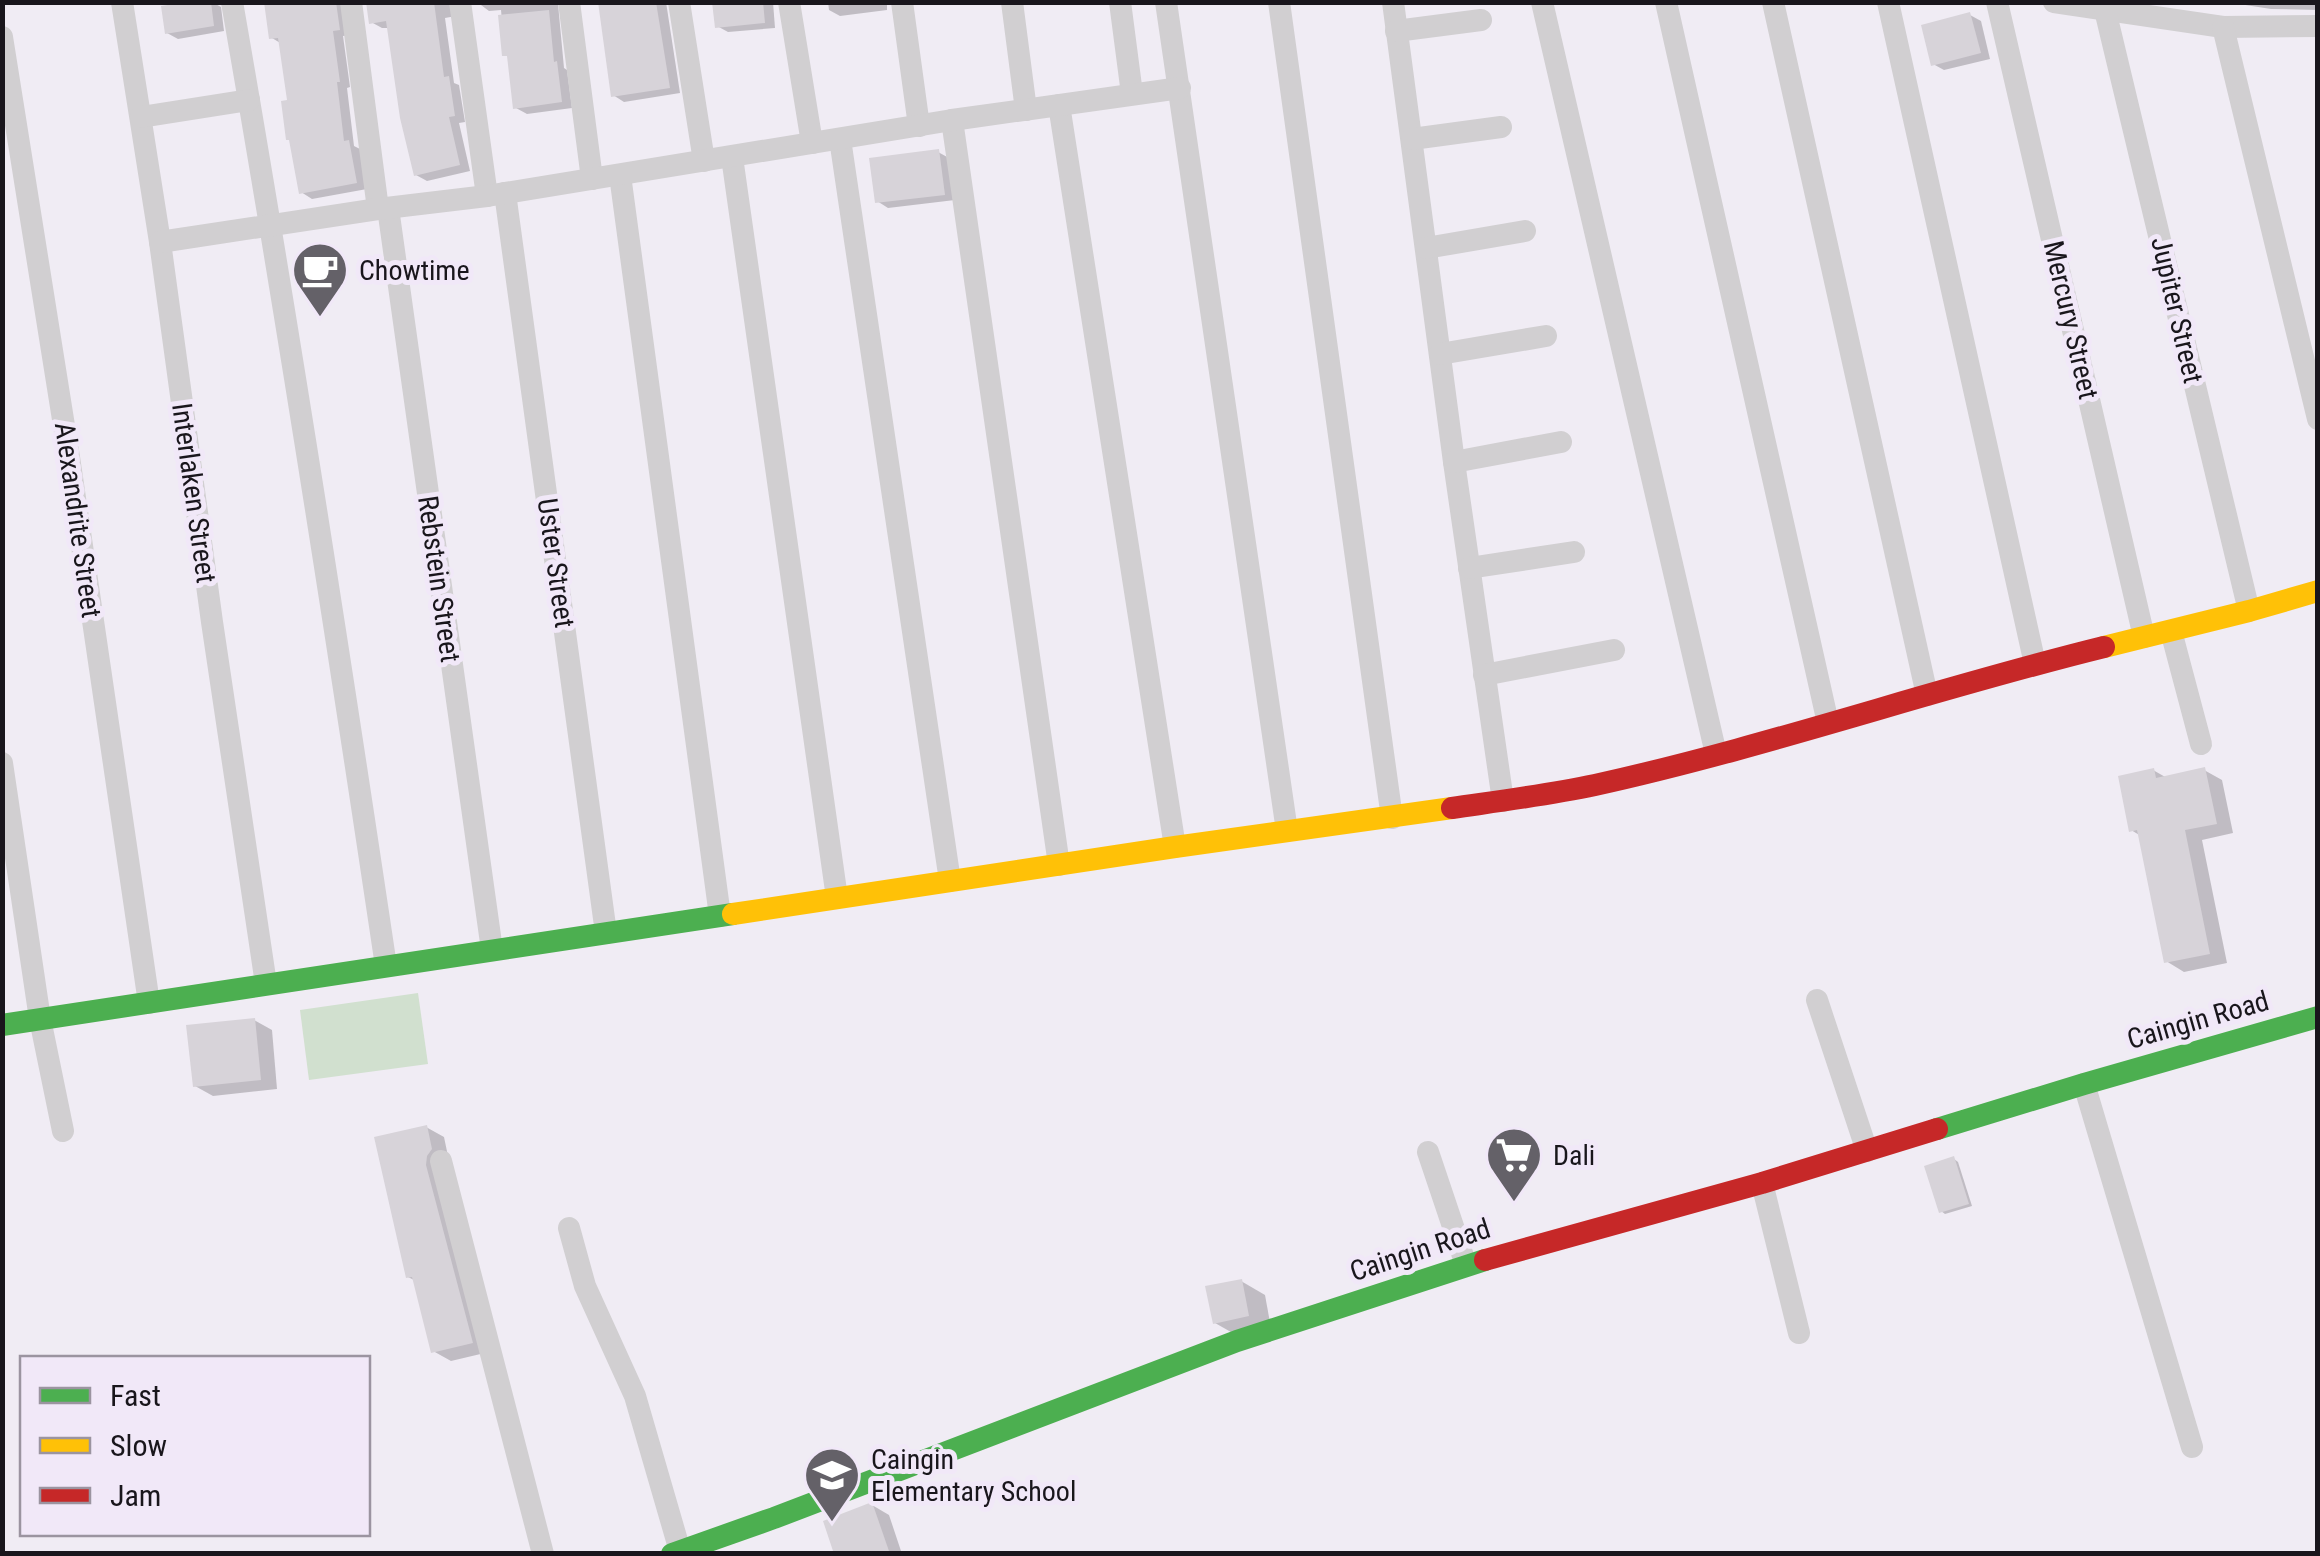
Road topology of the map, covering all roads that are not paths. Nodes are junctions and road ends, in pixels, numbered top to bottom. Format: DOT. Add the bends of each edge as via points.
graph roads {
  1 [pos="122,2"];
  2 [pos="232,2"];
  3 [pos="351,2"];
  4 [pos="460,2"];
  5 [pos="569,2"];
  6 [pos="679,2"];
  7 [pos="789,2"];
  8 [pos="902,2"];
  9 [pos="1012,2"];
  10 [pos="1120,2"];
  11 [pos="1166,2"];
  12 [pos="1279,2"];
  13 [pos="1392,2"];
  14 [pos="1542,2"];
  15 [pos="1666,2"];
  16 [pos="1774,2"];
  17 [pos="1888,2"];
  18 [pos="1997,2"];
  19 [pos="2054,2"];
  20 [pos="2105,10"];
  21 [pos="1480,20"];
  22 [pos="2318,26"];
  23 [pos="2224,27"];
  24 [pos="1396,31"];
  25 [pos="2,38"];
  26 [pos="1180,88"];
  27 [pos="1132,94"];
  28 [pos="249,100"];
  29 [pos="1060,106"];
  30 [pos="1026,110"];
  31 [pos="141,118"];
  32 [pos="952,120"];
  33 [pos="919,126"];
  34 [pos="1501,127"];
  35 [pos="840,139"];
  36 [pos="1412,140"];
  37 [pos="812,143"];
  38 [pos="732,156"];
  39 [pos="704,161"];
  40 [pos="620,175"];
  41 [pos="592,179"];
  42 [pos="496,195"];
  43 [pos="383,208"];
  44 [pos="271,225"];
  45 [pos="1525,231"];
  46 [pos="160,242"];
  47 [pos="1426,248"];
  48 [pos="1546,336"];
  49 [pos="1440,354"];
  50 [pos="2318,419"];
  51 [pos="1561,442"];
  52 [pos="1454,462"];
  53 [pos="1574,552"];
  54 [pos="1469,568"];
  55 [pos="2318,591"];
  56 [pos="2249,611"];
  57 [pos="2171,630"];
  58 [pos="2144,637"];
  59 [pos="1614,650"];
  60 [pos="2035,664"];
  61 [pos="1484,675"];
  62 [pos="1927,694"];
  63 [pos="1828,723"];
  64 [pos="2201,744"];
  65 [pos="1716,754"];
  66 [pos="2,763"];
  67 [pos="1503,801"];
  68 [pos="1392,818"];
  69 [pos="1286,831"];
  70 [pos="1175,847"];
  71 [pos="1060,865"];
  72 [pos="950,881"];
  73 [pos="837,898"];
  74 [pos="720,916"];
  75 [pos="606,932"];
  76 [pos="492,950"];
  77 [pos="386,966"];
  78 [pos="266,984"];
  79 [pos="1817,1000"];
  80 [pos="149,1003"];
  81 [pos="2318,1017"];
  82 [pos="40,1019"];
  83 [pos="2,1024"];
  84 [pos="2084,1084"];
  85 [pos="63,1131"];
  86 [pos="1428,1152"];
  87 [pos="1866,1152"];
  88 [pos="441,1161"];
  89 [pos="1762,1183"];
  90 [pos="568,1228"];
  91 [pos="1466,1264"];
  92 [pos="1799,1333"];
  93 [pos="2192,1447"];
  94 [pos="676,1552"];
  95 [pos="543,1554"];
  1 -- 31 [label="street, Interlaken Street"];
  2 -- 28 [label="street"];
  3 -- 43 [label="street, Rebstein Street"];
  4 -- 42 [label="street, Uster Street"];
  5 -- 41 [label="street"];
  6 -- 39 [label="street"];
  7 -- 37 [label="street"];
  8 -- 33 [label="street"];
  9 -- 30 [label="street"];
  10 -- 27 [label="street"];
  11 -- 26 [label="street"];
  12 -- 68 [label="street"];
  13 -- 24 [label="street"];
  14 -- 65 [label="street"];
  15 -- 63 [label="street"];
  16 -- 62 [label="street"];
  17 -- 60 [label="street"];
  18 -- 58 [label="street, Mercury Street"];
  19 -- 20 [label="street"];
  20 -- 23 [label="street"];
  20 -- 56 [label="street, Jupiter Street"];
  21 -- 24 [label="street"];
  22 -- 23 [label="street"];
  23 -- 50 [label="street"];
  24 -- 36 [label="street"];
  25 -- 80 [label="street, Alexandrite Street"];
  26 -- 27 [label="street"];
  26 -- 69 [label="street"];
  27 -- 29 [label="street"];
  28 -- 31 [label="street"];
  28 -- 44 [label="street"];
  29 -- 30 [label="street"];
  29 -- 70 [label="street"];
  30 -- 32 [label="street"];
  31 -- 46 [label="street, Interlaken Street"];
  32 -- 33 [label="street"];
  32 -- 71 [label="street"];
  33 -- 35 [label="street"];
  34 -- 36 [label="street"];
  35 -- 37 [label="street"];
  35 -- 72 [label="street"];
  36 -- 47 [label="street"];
  37 -- 38 [label="street"];
  38 -- 39 [label="street"];
  38 -- 73 [label="street"];
  39 -- 40 [label="street"];
  40 -- 41 [label="street"];
  40 -- 74 [label="street"];
  41 -- 42 [label="street"];
  42 -- 43 [label="street"];
  42 -- 75 [label="street, Uster Street"];
  43 -- 44 [label="street"];
  43 -- 76 [label="street, Rebstein Street"];
  44 -- 46 [label="street"];
  44 -- 77 [label="street"];
  45 -- 47 [label="street"];
  46 -- 78 [label="street, Interlaken Street"];
  47 -- 49 [label="street"];
  48 -- 49 [label="street"];
  49 -- 52 [label="street"];
  51 -- 52 [label="street"];
  52 -- 54 [label="street"];
  53 -- 54 [label="street"];
  54 -- 61 [label="street"];
  55 -- 56 [label="street"];
  56 -- 57 [label="street"];
  57 -- 58 [label="street"];
  57 -- 64 [label="street"];
  58 -- 60 [label="street"];
  59 -- 61 [label="street"];
  60 -- 62 [label="street"];
  61 -- 67 [label="street"];
  62 -- 63 [label="street"];
  63 -- 65 [label="street"];
  65 -- 67 [label="street"];
  66 -- 82 [label="street"];
  67 -- 68 [label="street"];
  68 -- 69 [label="street"];
  69 -- 70 [label="street"];
  70 -- 71 [label="street"];
  71 -- 72 [label="street"];
  72 -- 73 [label="street"];
  73 -- 74 [label="street"];
  74 -- 75 [label="street"];
  75 -- 76 [label="street"];
  76 -- 77 [label="street"];
  77 -- 78 [label="street"];
  78 -- 80 [label="street"];
  79 -- 87 [label="street"];
  80 -- 82 [label="street"];
  81 -- 84 [label="street, Caingin Road"];
  82 -- 83 [label="street"];
  82 -- 85 [label="street"];
  84 -- 87 [label="street, Caingin Road"];
  84 -- 93 [label="street"];
  86 -- 91 [label="street"];
  87 -- 89 [label="street, Caingin Road"];
  88 -- 95 [label="street"];
  89 -- 91 [label="street, Caingin Road"];
  89 -- 92 [label="street"];
  90 -- 94 [label="street" via="585,1286 635,1396"];
  91 -- 94 [label="street, Caingin Road" via="1238,1341"];
}
